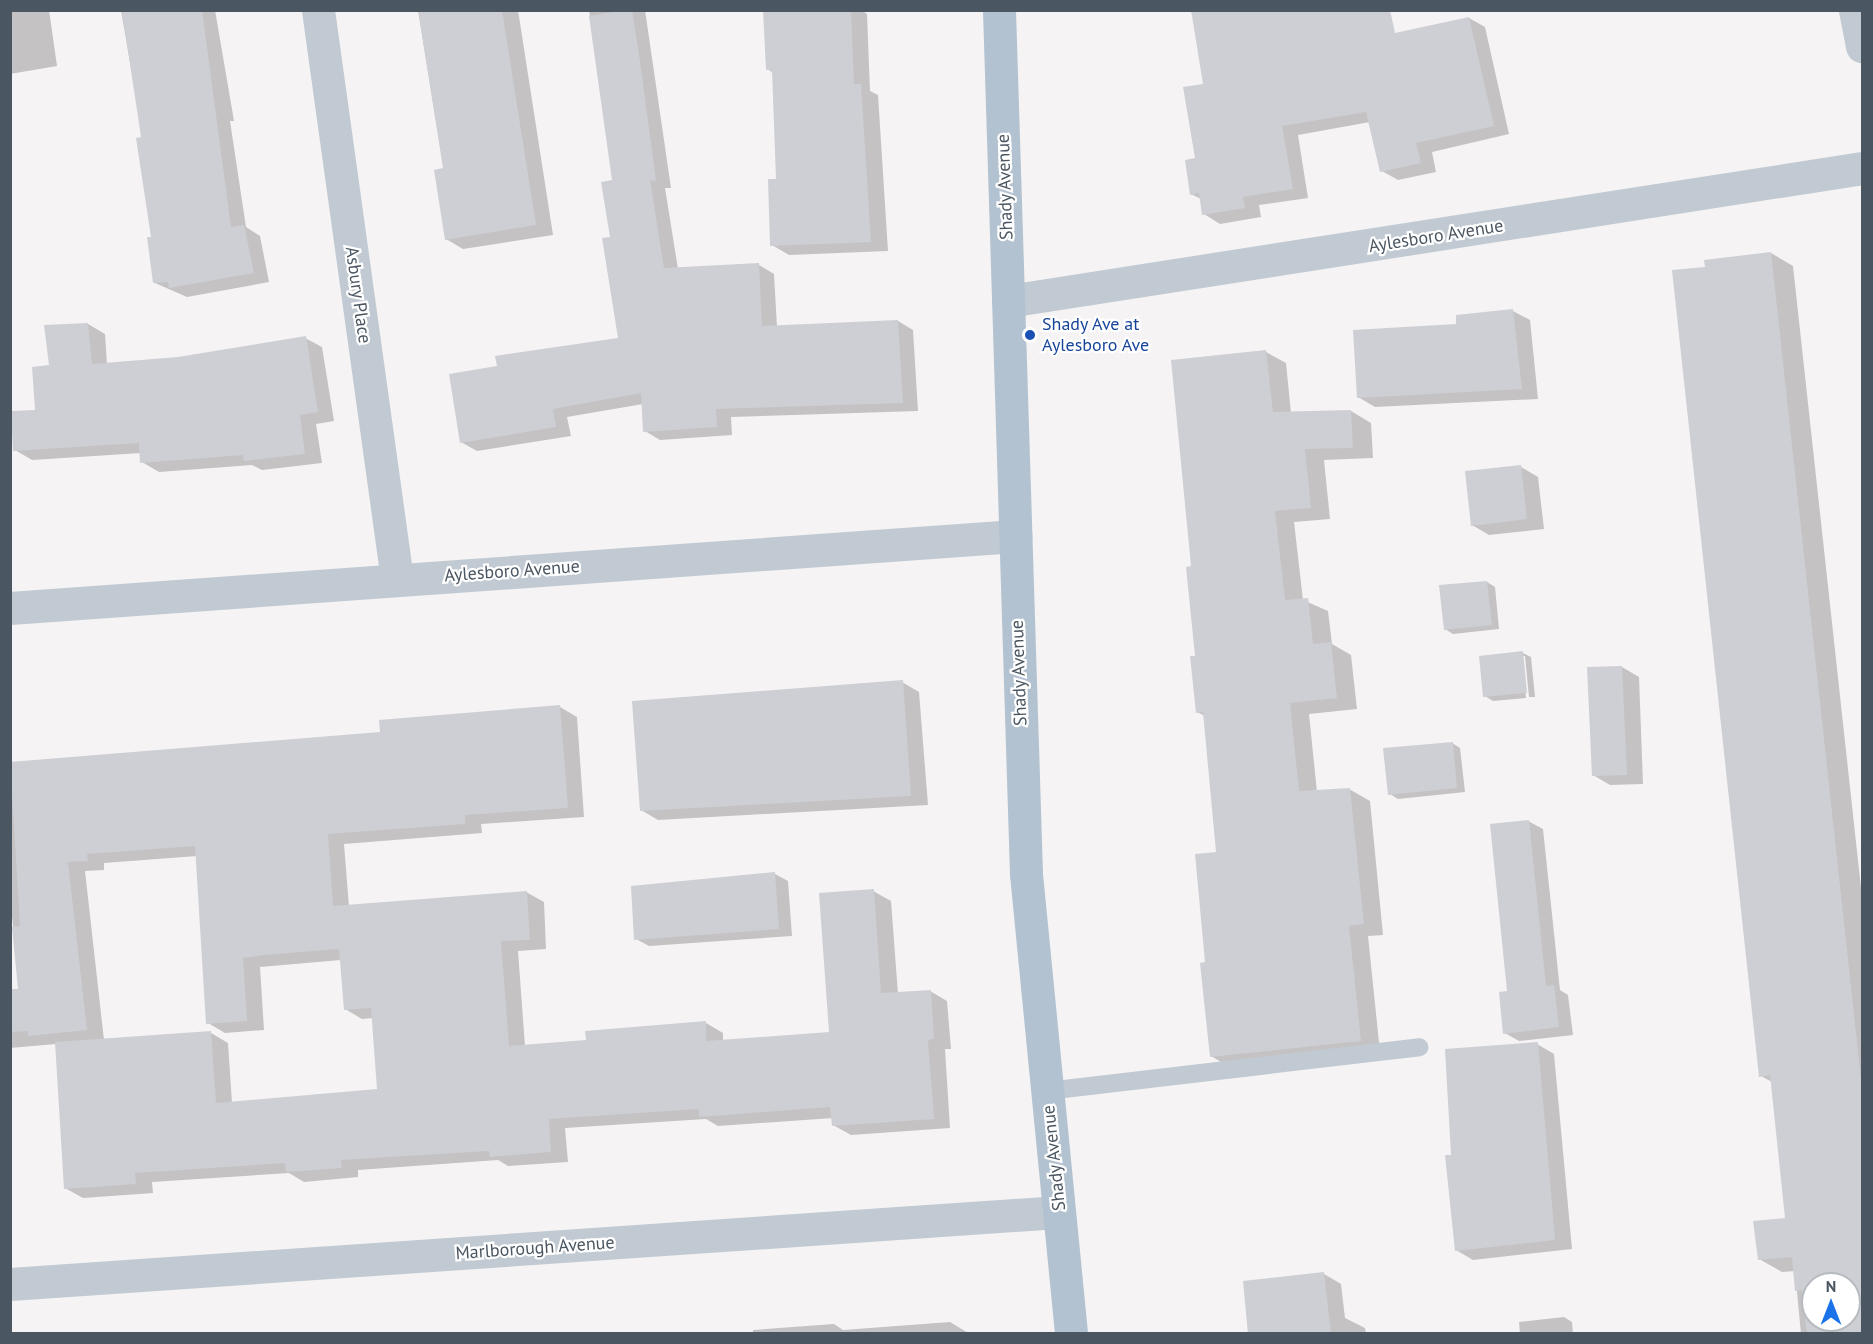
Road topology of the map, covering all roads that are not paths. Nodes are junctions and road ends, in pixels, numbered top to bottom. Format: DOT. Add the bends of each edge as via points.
graph roads {
  1 [pos="318,10"];
  2 [pos="999,10"];
  3 [pos="1855,10"];
  4 [pos="1863,46"];
  5 [pos="1863,168"];
  6 [pos="1008,300"];
  7 [pos="1014,537"];
  8 [pos="397,579"];
  9 [pos="10,608"];
  10 [pos="1419,1047"];
  11 [pos="1047,1091"];
  12 [pos="1059,1212"];
  13 [pos="10,1284"];
  14 [pos="1071,1334"];
  1 -- 8 [label="street, Asbury Place"];
  2 -- 6 [label="main road, Shady Avenue"];
  3 -- 4 [label="street"];
  5 -- 6 [label="street, Aylesboro Avenue"];
  6 -- 7 [label="main road, Shady Avenue"];
  7 -- 8 [label="street, Aylesboro Avenue"];
  7 -- 11 [label="main road, Shady Avenue" via="1026,874"];
  8 -- 9 [label="street, Aylesboro Avenue"];
  10 -- 11 [label="lane"];
  11 -- 12 [label="main road, Shady Avenue"];
  12 -- 13 [label="street, Marlborough Avenue"];
  12 -- 14 [label="main road, Shady Avenue"];
}
